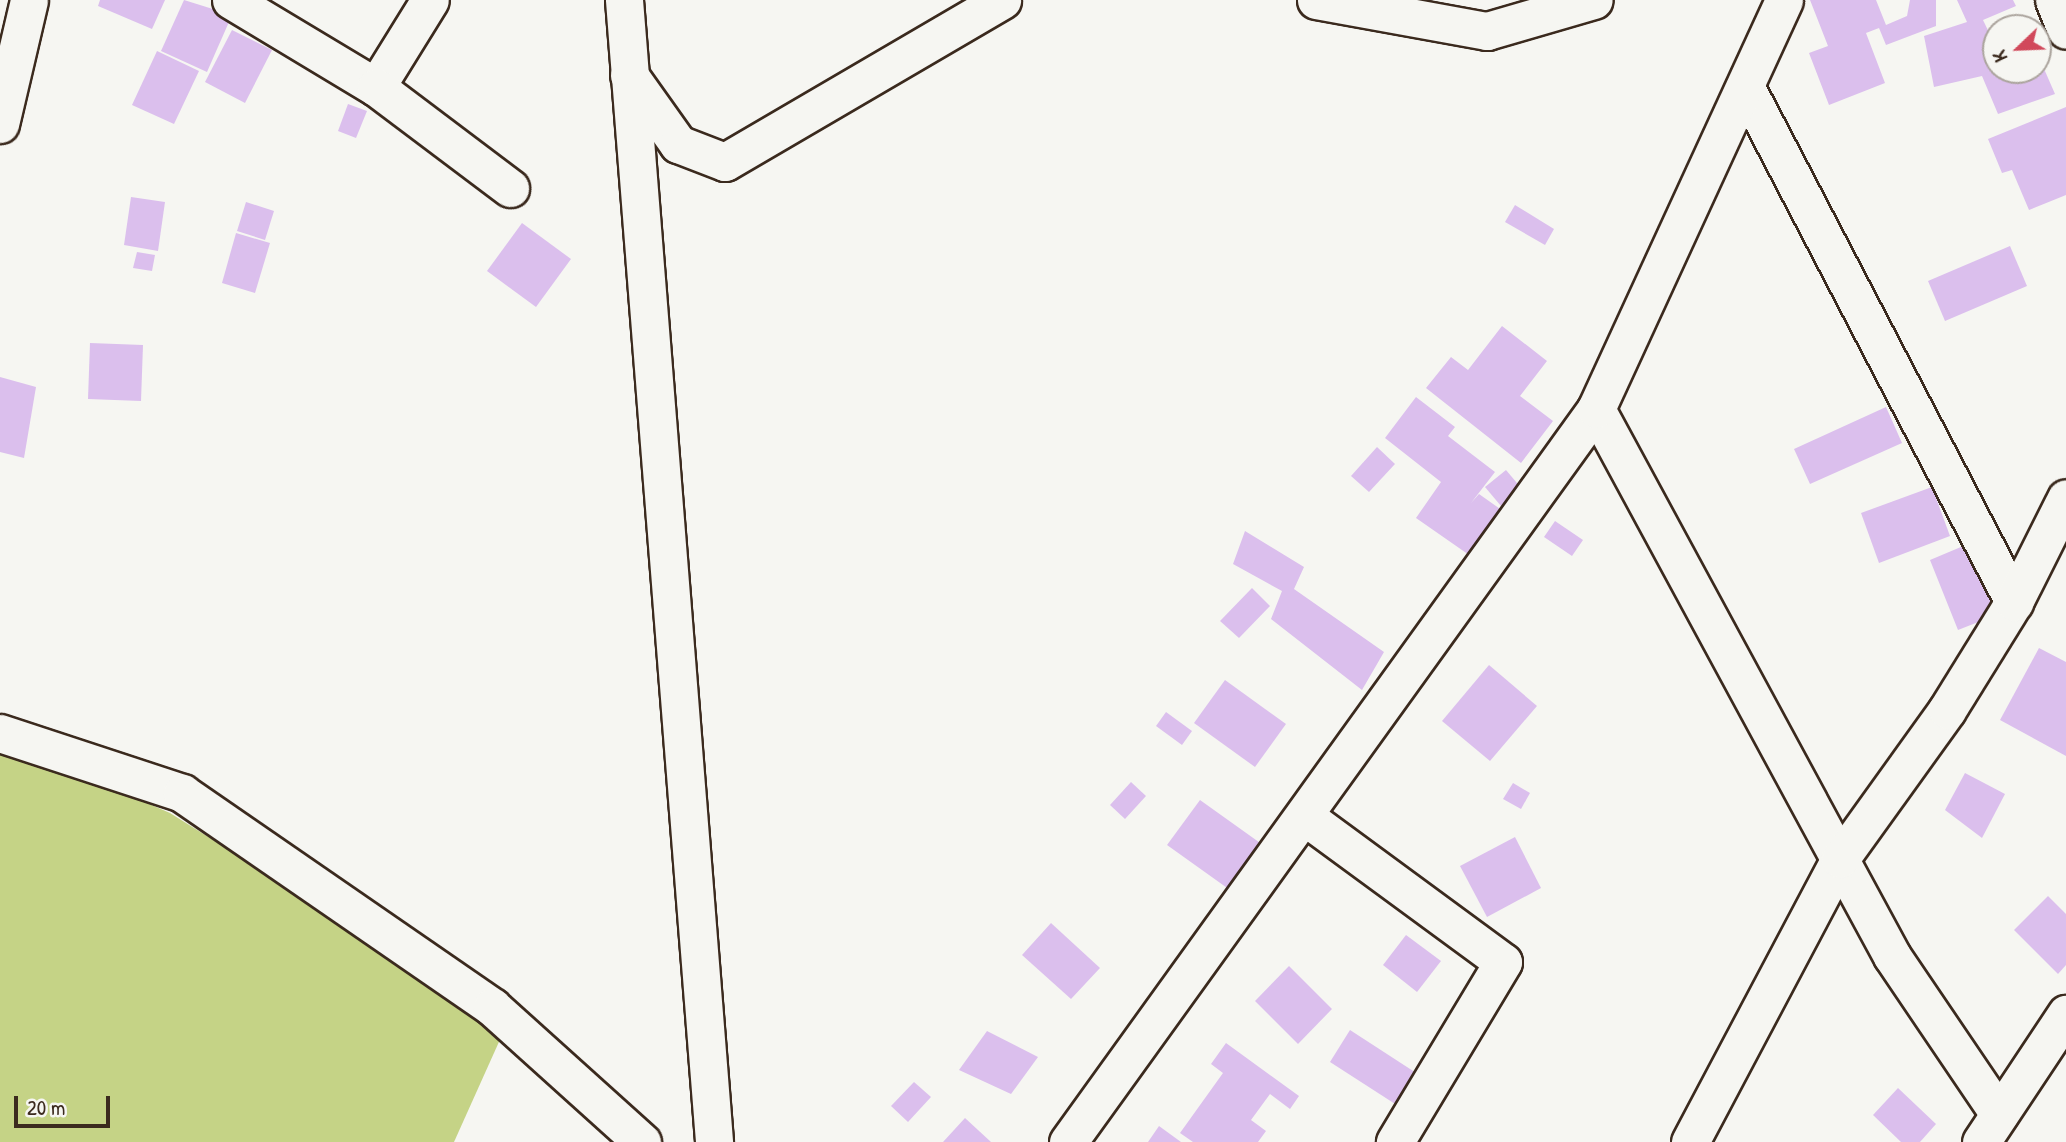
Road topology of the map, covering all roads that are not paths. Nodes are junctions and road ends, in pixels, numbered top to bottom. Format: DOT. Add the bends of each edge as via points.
graph roads {
  1 [pos="29,0"];
  2 [pos="231,0"];
  3 [pos="430,0"];
  4 [pos="624,0"];
  5 [pos="1002,0"];
  6 [pos="1316,0"];
  7 [pos="1594,0"];
  8 [pos="1784,0"];
  9 [pos="2054,0"];
  10 [pos="2066,30"];
  11 [pos="629,75"];
  12 [pos="376,87"];
  13 [pos="1746,88"];
  14 [pos="0,124"];
  15 [pos="510,188"];
  16 [pos="1596,409"];
  17 [pos="2066,498"];
  18 [pos="2014,602"];
  19 [pos="0,733"];
  20 [pos="1307,818"];
  21 [pos="1840,859"];
  22 [pos="2066,1014"];
  23 [pos="1990,1128"];
  24 [pos="642,1142"];
  25 [pos="714,1142"];
  26 [pos="1068,1142"];
  27 [pos="1395,1142"];
  28 [pos="1690,1142"];
  1 -- 14 [label="street"];
  2 -- 12 [label="street"];
  3 -- 12 [label="street"];
  4 -- 11 [label="street"];
  5 -- 11 [label="street" via="725,162 678,144"];
  6 -- 7 [label="street" via="1487,31"];
  8 -- 13 [label="street"];
  9 -- 10 [label="street"];
  11 -- 25 [label="street"];
  12 -- 15 [label="street"];
  13 -- 16 [label="street"];
  13 -- 18 [label="street"];
  16 -- 20 [label="street"];
  16 -- 21 [label="street"];
  17 -- 18 [label="street"];
  18 -- 21 [label="street"];
  19 -- 24 [label="street" via="182,793 492,1007"];
  20 -- 26 [label="street"];
  20 -- 27 [label="street" via="1503,962"];
  21 -- 23 [label="street"];
  21 -- 28 [label="street"];
  22 -- 23 [label="street"];
}
